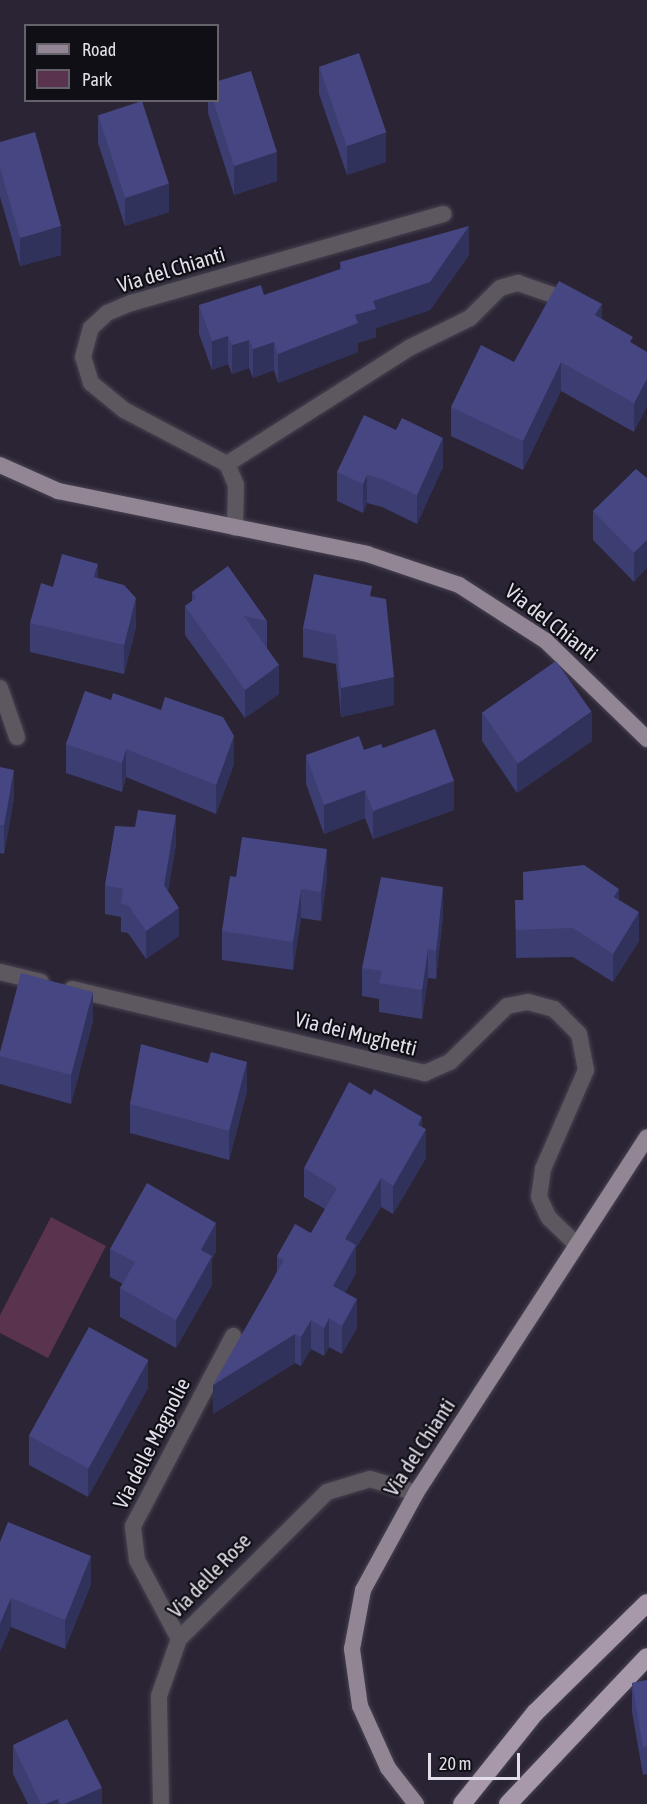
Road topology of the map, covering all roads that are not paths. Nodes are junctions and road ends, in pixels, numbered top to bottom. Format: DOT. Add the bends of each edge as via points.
graph roads {
  1 [pos="444,214"];
  2 [pos="552,295"];
  3 [pos="227,464"];
  4 [pos="0,465"];
  5 [pos="235,528"];
  6 [pos="0,688"];
  7 [pos="17,736"];
  8 [pos="647,739"];
  9 [pos="0,972"];
  10 [pos="647,1137"];
  11 [pos="576,1245"];
  12 [pos="233,1336"];
  13 [pos="416,1493"];
  14 [pos="647,1603"];
  15 [pos="179,1639"];
  16 [pos="647,1657"];
  17 [pos="161,1804"];
  18 [pos="416,1804"];
  19 [pos="462,1804"];
  20 [pos="508,1804"];
  1 -- 3 [label="street, Via del Chianti" via="130,303 106,313 91,328 82,357 97,390"];
  2 -- 3 [label="street" via="518,284 500,288 470,318 409,348"];
  3 -- 5 [label="street" via="236,485"];
  4 -- 5 [label="main road, Via del Chianti" via="58,492"];
  5 -- 8 [label="main road, Via del Chianti" via="367,554 473,592 546,641"];
  6 -- 7 [label="street"];
  9 -- 11 [label="street, Via dei Mughetti" via="425,1073 450,1062 507,1006 528,1002 554,1009 579,1034 586,1070 543,1169 539,1197 549,1218"];
  10 -- 11 [label="main road, Via del Chianti"];
  11 -- 13 [label="main road, Via del Chianti"];
  12 -- 15 [label="street, Via delle Magnolie" via="133,1526 137,1560"];
  13 -- 15 [label="street, Via delle Rose" via="370,1479 327,1492"];
  13 -- 18 [label="main road, Via del Chianti" via="370,1573 352,1649 365,1722 388,1768"];
  14 -- 19 [label="highway" via="535,1713"];
  15 -- 17 [label="street, Via delle Rose" via="159,1696"];
  16 -- 20 [label="highway"];
}
